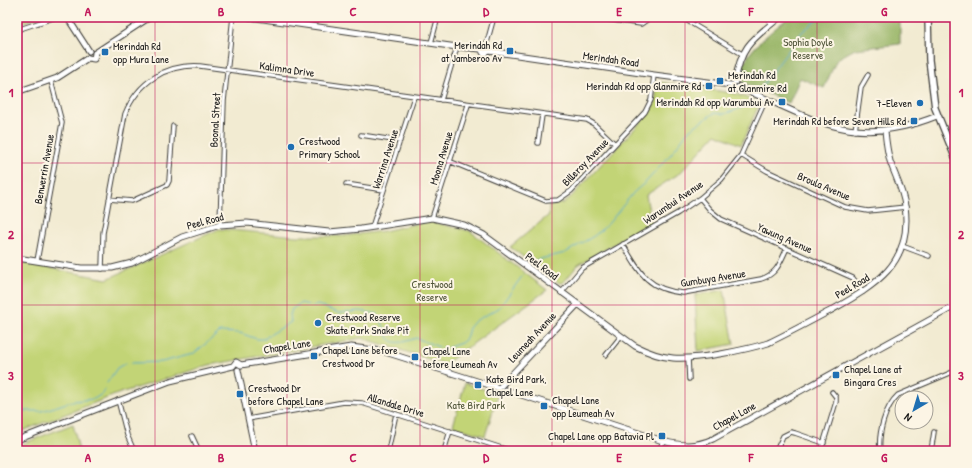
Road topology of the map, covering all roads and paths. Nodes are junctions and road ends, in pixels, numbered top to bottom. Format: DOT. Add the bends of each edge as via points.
graph roads {
  1 [pos="56,17"];
  2 [pos="67,17"];
  3 [pos="150,17"];
  4 [pos="233,17"];
  5 [pos="249,17"];
  6 [pos="438,17"];
  7 [pos="494,17"];
  8 [pos="592,17"];
  9 [pos="651,17"];
  10 [pos="681,17"];
  11 [pos="766,17"];
  12 [pos="780,17"];
  13 [pos="928,17"];
  14 [pos="772,24"];
  15 [pos="17,30"];
  16 [pos="431,43"];
  17 [pos="457,47"];
  18 [pos="486,49"];
  19 [pos="89,51"];
  20 [pos="95,53"];
  21 [pos="742,54"];
  22 [pos="88,58"];
  23 [pos="227,70"];
  24 [pos="868,75"];
  25 [pos="654,76"];
  26 [pos="52,81"];
  27 [pos="733,83"];
  28 [pos="17,92"];
  29 [pos="414,97"];
  30 [pos="766,99"];
  31 [pos="441,100"];
  32 [pos="468,105"];
  33 [pos="542,115"];
  34 [pos="937,116"];
  35 [pos="173,126"];
  36 [pos="855,131"];
  37 [pos="885,131"];
  38 [pos="361,135"];
  39 [pos="400,141"];
  40 [pos="538,143"];
  41 [pos="615,144"];
  42 [pos="742,155"];
  43 [pos="955,157"];
  44 [pos="449,161"];
  45 [pos="346,184"];
  46 [pos="384,190"];
  47 [pos="700,198"];
  48 [pos="109,199"];
  49 [pos="906,207"];
  50 [pos="432,218"];
  51 [pos="220,225"];
  52 [pos="372,227"];
  53 [pos="623,244"];
  54 [pos="902,246"];
  55 [pos="787,248"];
  56 [pos="929,256"];
  57 [pos="17,258"];
  58 [pos="37,261"];
  59 [pos="102,269"];
  60 [pos="863,292"];
  61 [pos="561,293"];
  62 [pos="577,305"];
  63 [pos="955,306"];
  64 [pos="621,336"];
  65 [pos="606,355"];
  66 [pos="688,358"];
  67 [pos="241,365"];
  68 [pos="233,366"];
  69 [pos="238,370"];
  70 [pos="955,371"];
  71 [pos="689,379"];
  72 [pos="501,386"];
  73 [pos="832,392"];
  74 [pos="842,395"];
  75 [pos="836,397"];
  76 [pos="118,400"];
  77 [pos="396,414"];
  78 [pos="248,419"];
  79 [pos="450,431"];
  80 [pos="934,432"];
  81 [pos="192,436"];
  82 [pos="17,440"];
  83 [pos="663,441"];
  84 [pos="824,443"];
  85 [pos="501,449"];
  86 [pos="134,451"];
  87 [pos="199,451"];
  88 [pos="255,451"];
  89 [pos="388,451"];
  90 [pos="444,451"];
  91 [pos="511,451"];
  92 [pos="659,451"];
  93 [pos="776,451"];
  94 [pos="821,451"];
  95 [pos="880,451"];
  96 [pos="931,451"];
  1 -- 15 [label="street"];
  2 -- 19 [label="main road"];
  3 -- 20 [label="main road"];
  4 -- 23 [label="street, Boonal Street"];
  5 -- 16 [label="main road, Merindah Road"];
  6 -- 16 [label="street"];
  7 -- 18 [label="street"];
  8 -- 9 [label="street" via="641,24"];
  10 -- 21 [label="street"];
  11 -- 14 [label="street"];
  12 -- 14 [label="main road"];
  13 -- 34 [label="main road" via="932,97"];
  14 -- 21 [label="main road" via="751,41"];
  16 -- 17 [label="main road, Merindah Road"];
  17 -- 18 [label="main road, Merindah Road"];
  17 -- 31 [label="street"];
  18 -- 25 [label="main road, Merindah Road"];
  19 -- 20 [label="main road"];
  19 -- 22 [label="main road"];
  20 -- 22 [label="main road" via="94,59"];
  21 -- 27 [label="main road"];
  22 -- 26 [label="main road"];
  23 -- 29 [label="street, Kalimna Drive"];
  23 -- 48 [label="street, Kalimna Drive" via="191,65 173,68 156,75 140,89 128,106 122,124"];
  23 -- 51 [label="street, Boonal Street"];
  24 -- 36 [label="street" via="860,87"];
  25 -- 27 [label="main road, Merindah Road"];
  25 -- 41 [label="street, Billeroy Avenue" via="649,106"];
  26 -- 28 [label="main road"];
  26 -- 58 [label="street, Benwerrin Avenue" via="62,123"];
  27 -- 30 [label="main road, Merindah Road" via="733,90 739,87"];
  29 -- 31 [label="street, Kalimna Drive"];
  29 -- 39 [label="street, Warrina Avenue"];
  30 -- 36 [label="main road" via="819,122"];
  30 -- 42 [label="street, Warumbui Avenue"];
  31 -- 32 [label="street, Kalimna Drive"];
  32 -- 33 [label="street, Kalimna Drive"];
  32 -- 44 [label="street, Moona Avenue"];
  33 -- 40 [label="street"];
  33 -- 41 [label="street, Kalimna Drive" via="587,120"];
  34 -- 37 [label="main road" via="915,125"];
  34 -- 43 [label="main road"];
  35 -- 48 [label="street" via="167,185 132,201"];
  36 -- 37 [label="main road"];
  37 -- 49 [label="main road, Peel Road" via="889,158 904,195"];
  38 -- 39 [label="street"];
  39 -- 46 [label="street, Warrina Avenue"];
  41 -- 44 [label="street, Billeroy Avenue" via="571,191 552,201 539,199"];
  42 -- 47 [label="street, Warumbui Avenue" via="721,180"];
  42 -- 49 [label="street, Broula Avenue" via="767,171 845,206 868,211"];
  44 -- 50 [label="street, Moona Avenue"];
  45 -- 46 [label="street"];
  46 -- 52 [label="street, Warrina Avenue"];
  47 -- 53 [label="street, Warumbui Avenue"];
  47 -- 55 [label="street, Yawung Avenue" via="721,219"];
  48 -- 59 [label="street, Kalimna Drive" via="102,242"];
  49 -- 54 [label="main road, Peel Road"];
  50 -- 52 [label="main road, Peel Road"];
  50 -- 61 [label="main road, Peel Road" via="454,222 474,230"];
  51 -- 52 [label="main road, Peel Road" via="247,224 329,232"];
  51 -- 59 [label="main road, Peel Road" via="182,238 132,263"];
  53 -- 55 [label="street, Gumbuya Avenue" via="647,280 658,288 683,293 761,280 771,276 778,269"];
  53 -- 61 [label="street, Warumbui Avenue" via="579,270"];
  54 -- 56 [label="street"];
  54 -- 60 [label="main road, Peel Road" via="888,271"];
  55 -- 60 [label="street, Yawung Avenue" via="853,278"];
  57 -- 58 [label="main road, Peel Road"];
  58 -- 59 [label="main road, Peel Road"];
  60 -- 66 [label="main road, Peel Road" via="768,343"];
  61 -- 62 [label="main road, Peel Road"];
  62 -- 64 [label="main road, Peel Road"];
  62 -- 72 [label="main road, Leumeah Avenue"];
  63 -- 83 [label="main road, Chapel Lane" via="713,439 691,446"];
  64 -- 65 [label="street"];
  64 -- 66 [label="main road, Peel Road" via="635,346 654,354"];
  66 -- 71 [label="street"];
  67 -- 68 [label="main road, Chapel Lane" via="236,362"];
  67 -- 69 [label="main road"];
  67 -- 72 [label="main road, Chapel Lane" via="359,347 382,351"];
  68 -- 69 [label="main road"];
  68 -- 76 [label="main road" via="170,381"];
  69 -- 78 [label="main road"];
  70 -- 95 [label="street" via="898,395 892,400 880,436"];
  72 -- 83 [label="main road, Chapel Lane" via="506,386 506,390"];
  73 -- 75 [label="street"];
  74 -- 75 [label="street"];
  75 -- 84 [label="street"];
  76 -- 82 [label="main road"];
  76 -- 86 [label="street"];
  77 -- 78 [label="street, Allandale Drive" via="362,403 344,402"];
  77 -- 79 [label="street, Allandale Drive"];
  77 -- 89 [label="street"];
  78 -- 88 [label="main road"];
  79 -- 85 [label="street, Allandale Drive"];
  79 -- 90 [label="street"];
  80 -- 96 [label="street"];
  81 -- 87 [label="street"];
  83 -- 92 [label="street"];
  84 -- 93 [label="street" via="791,432 783,436"];
  84 -- 94 [label="street"];
  85 -- 91 [label="street, Allandale Drive"];
}
